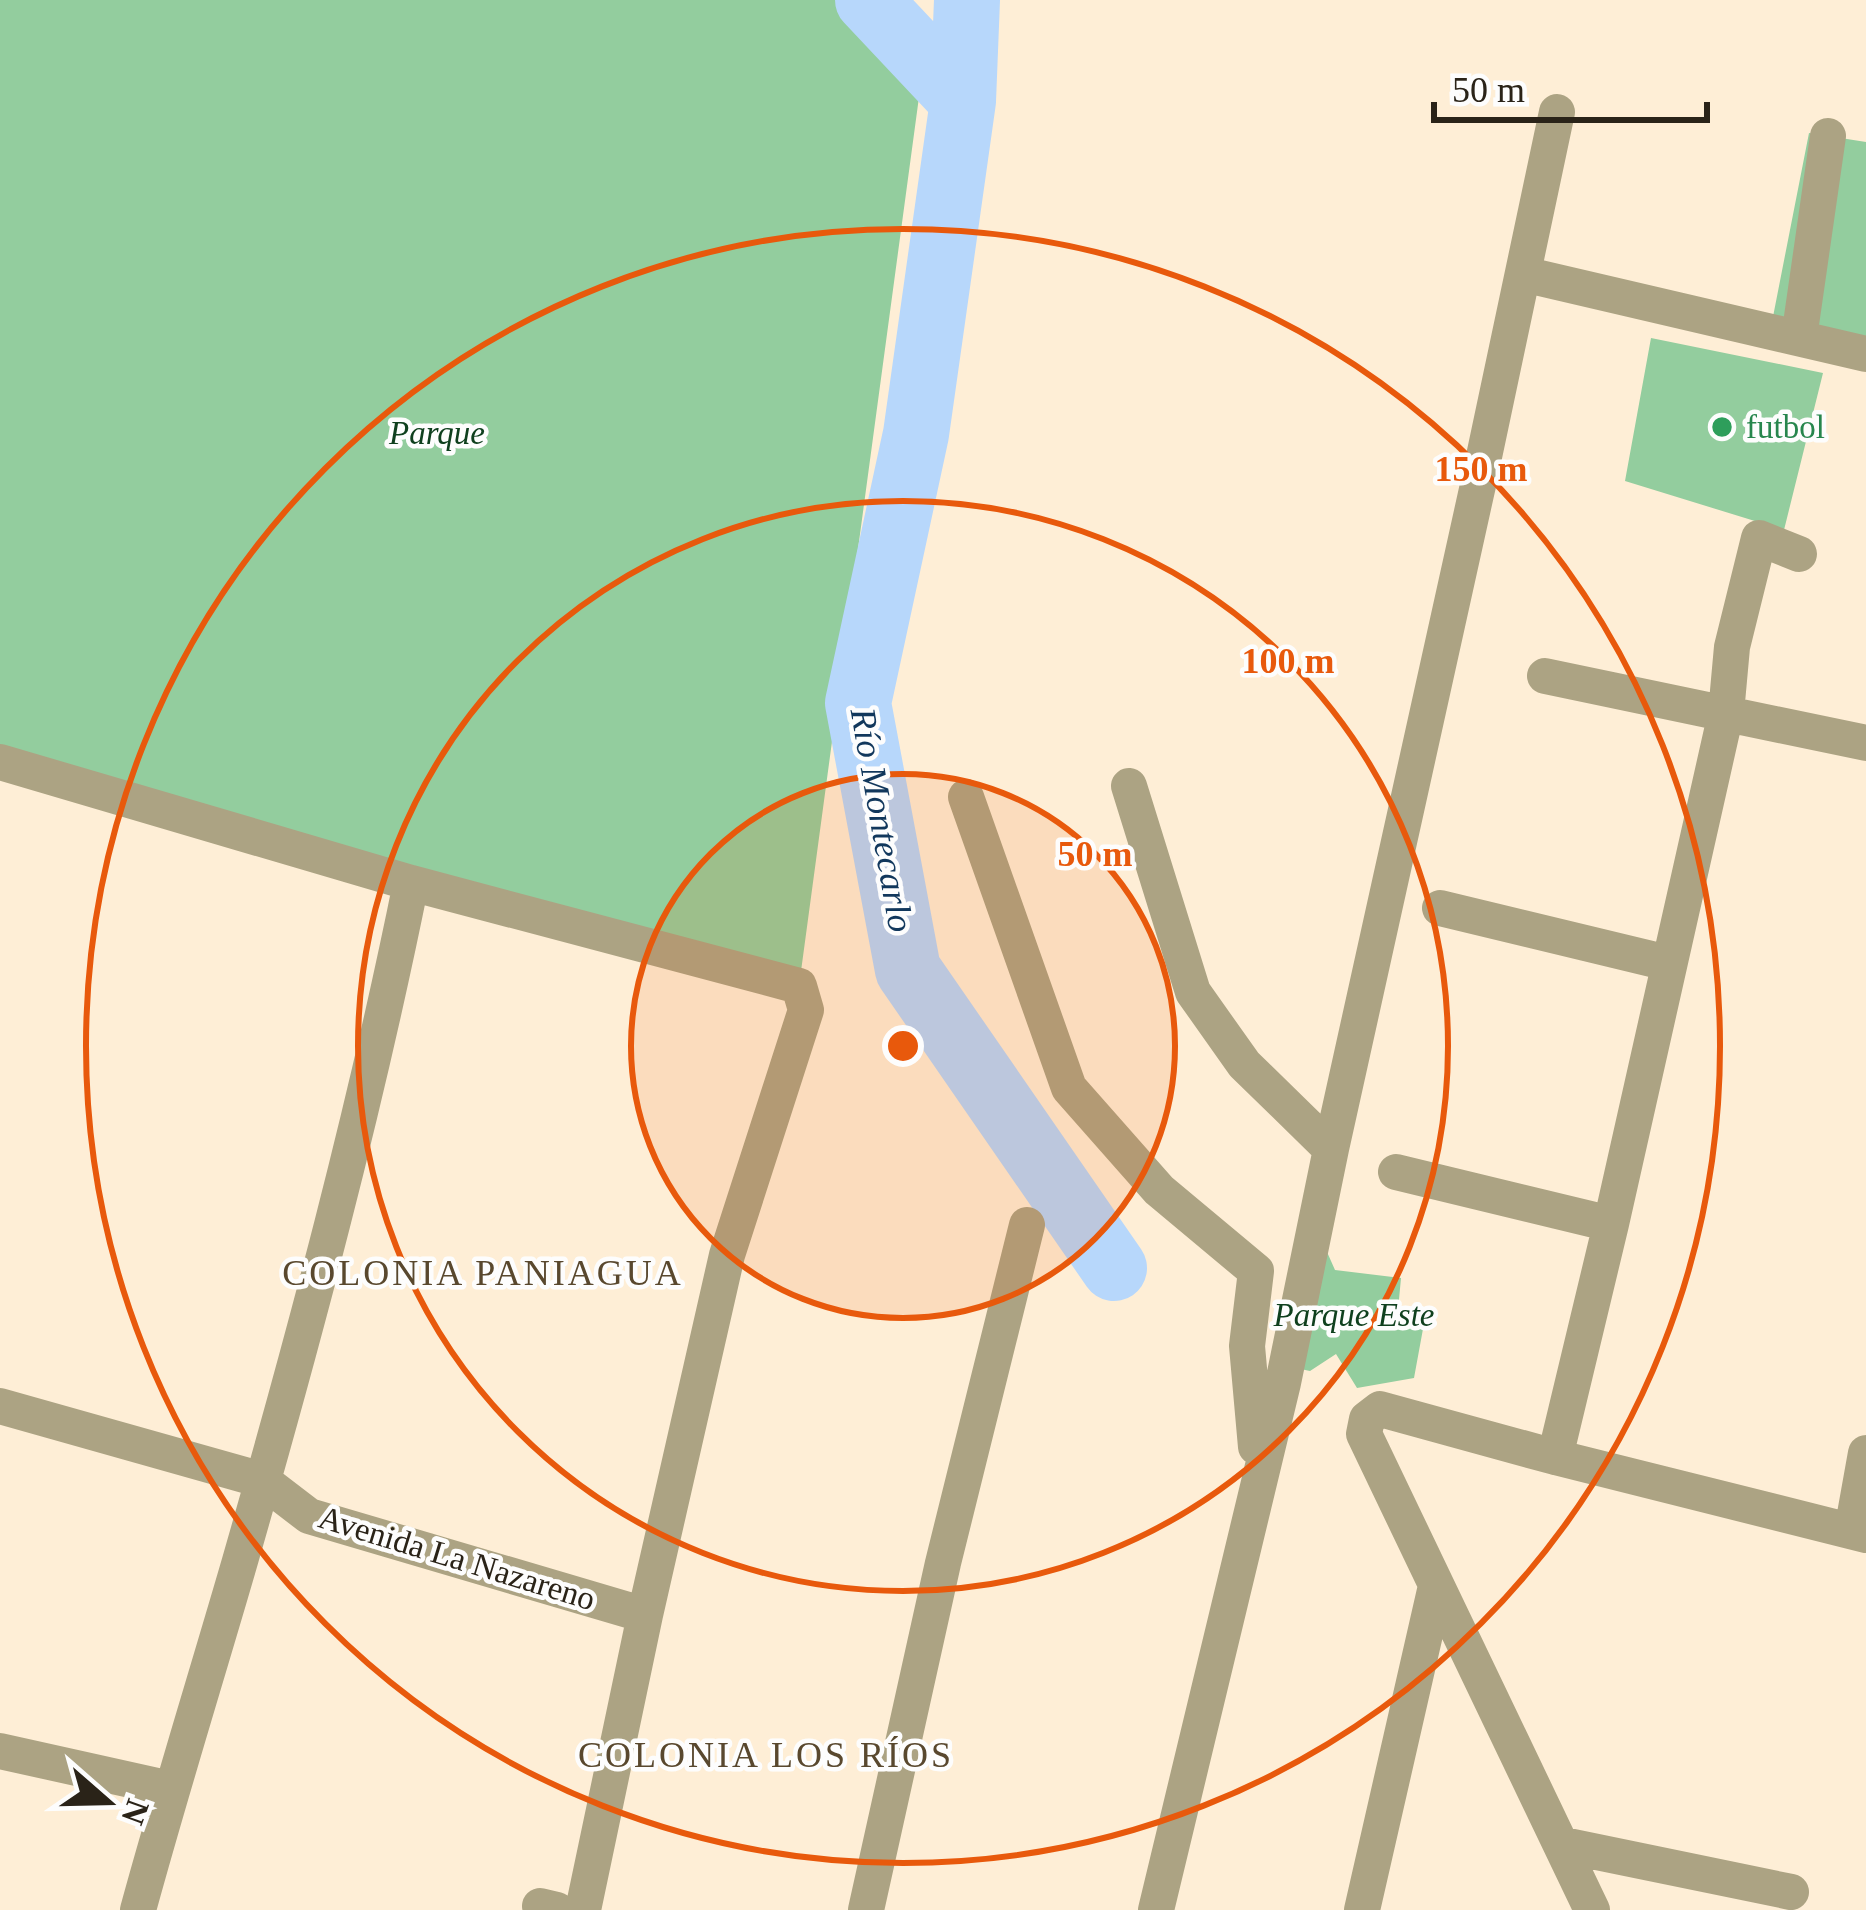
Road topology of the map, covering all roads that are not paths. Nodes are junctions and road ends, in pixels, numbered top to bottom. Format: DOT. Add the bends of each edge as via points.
graph roads {
  1 [pos="1557,112"];
  2 [pos="1828,136"];
  3 [pos="1523,274"];
  4 [pos="1799,338"];
  5 [pos="1866,354"];
  6 [pos="1799,554"];
  7 [pos="1544,676"];
  8 [pos="1726,713"];
  9 [pos="1866,743"];
  10 [pos="0,762"];
  11 [pos="1129,786"];
  12 [pos="966,796"];
  13 [pos="410,884"];
  14 [pos="1440,908"];
  15 [pos="1669,963"];
  16 [pos="1331,1149"];
  17 [pos="1396,1172"];
  18 [pos="1611,1224"];
  19 [pos="1027,1225"];
  20 [pos="0,1406"];
  21 [pos="1866,1454"];
  22 [pos="1556,1457"];
  23 [pos="262,1480"];
  24 [pos="1259,1480"];
  25 [pos="1859,1533"];
  26 [pos="1436,1586"];
  27 [pos="645,1615"];
  28 [pos="0,1751"];
  29 [pos="171,1789"];
  30 [pos="1563,1845"];
  31 [pos="1791,1892"];
  32 [pos="138,1910"];
  33 [pos="583,1910"];
  34 [pos="866,1910"];
  35 [pos="1156,1910"];
  36 [pos="1362,1910"];
  37 [pos="1592,1910"];
  1 -- 3 [label="street"];
  2 -- 4 [label="street"];
  3 -- 4 [label="street"];
  3 -- 16 [label="street"];
  4 -- 5 [label="street"];
  6 -- 8 [label="street" via="1759,538 1732,647"];
  7 -- 8 [label="street"];
  8 -- 9 [label="street"];
  8 -- 15 [label="street"];
  10 -- 13 [label="street"];
  11 -- 16 [label="street" via="1193,992 1244,1064"];
  12 -- 24 [label="street" via="1069,1088 1159,1190 1256,1271 1247,1346"];
  13 -- 23 [label="street"];
  13 -- 27 [label="street" via="799,986 806,1010 727,1255"];
  14 -- 15 [label="street"];
  15 -- 18 [label="street"];
  16 -- 24 [label="street"];
  17 -- 18 [label="street"];
  18 -- 22 [label="street"];
  19 -- 34 [label="street"];
  20 -- 23 [label="street, Avenida La Nazareno"];
  21 -- 25 [label="street"];
  22 -- 25 [label="street"];
  22 -- 26 [label="street" via="1381,1409 1367,1418 1364,1434"];
  23 -- 27 [label="street, Avenida La Nazareno" via="309,1516"];
  23 -- 29 [label="street"];
  24 -- 35 [label="street"];
  26 -- 30 [label="street"];
  26 -- 36 [label="street"];
  27 -- 33 [label="street"];
  28 -- 29 [label="street"];
  29 -- 32 [label="street"];
  30 -- 31 [label="street"];
  30 -- 37 [label="street"];
}
